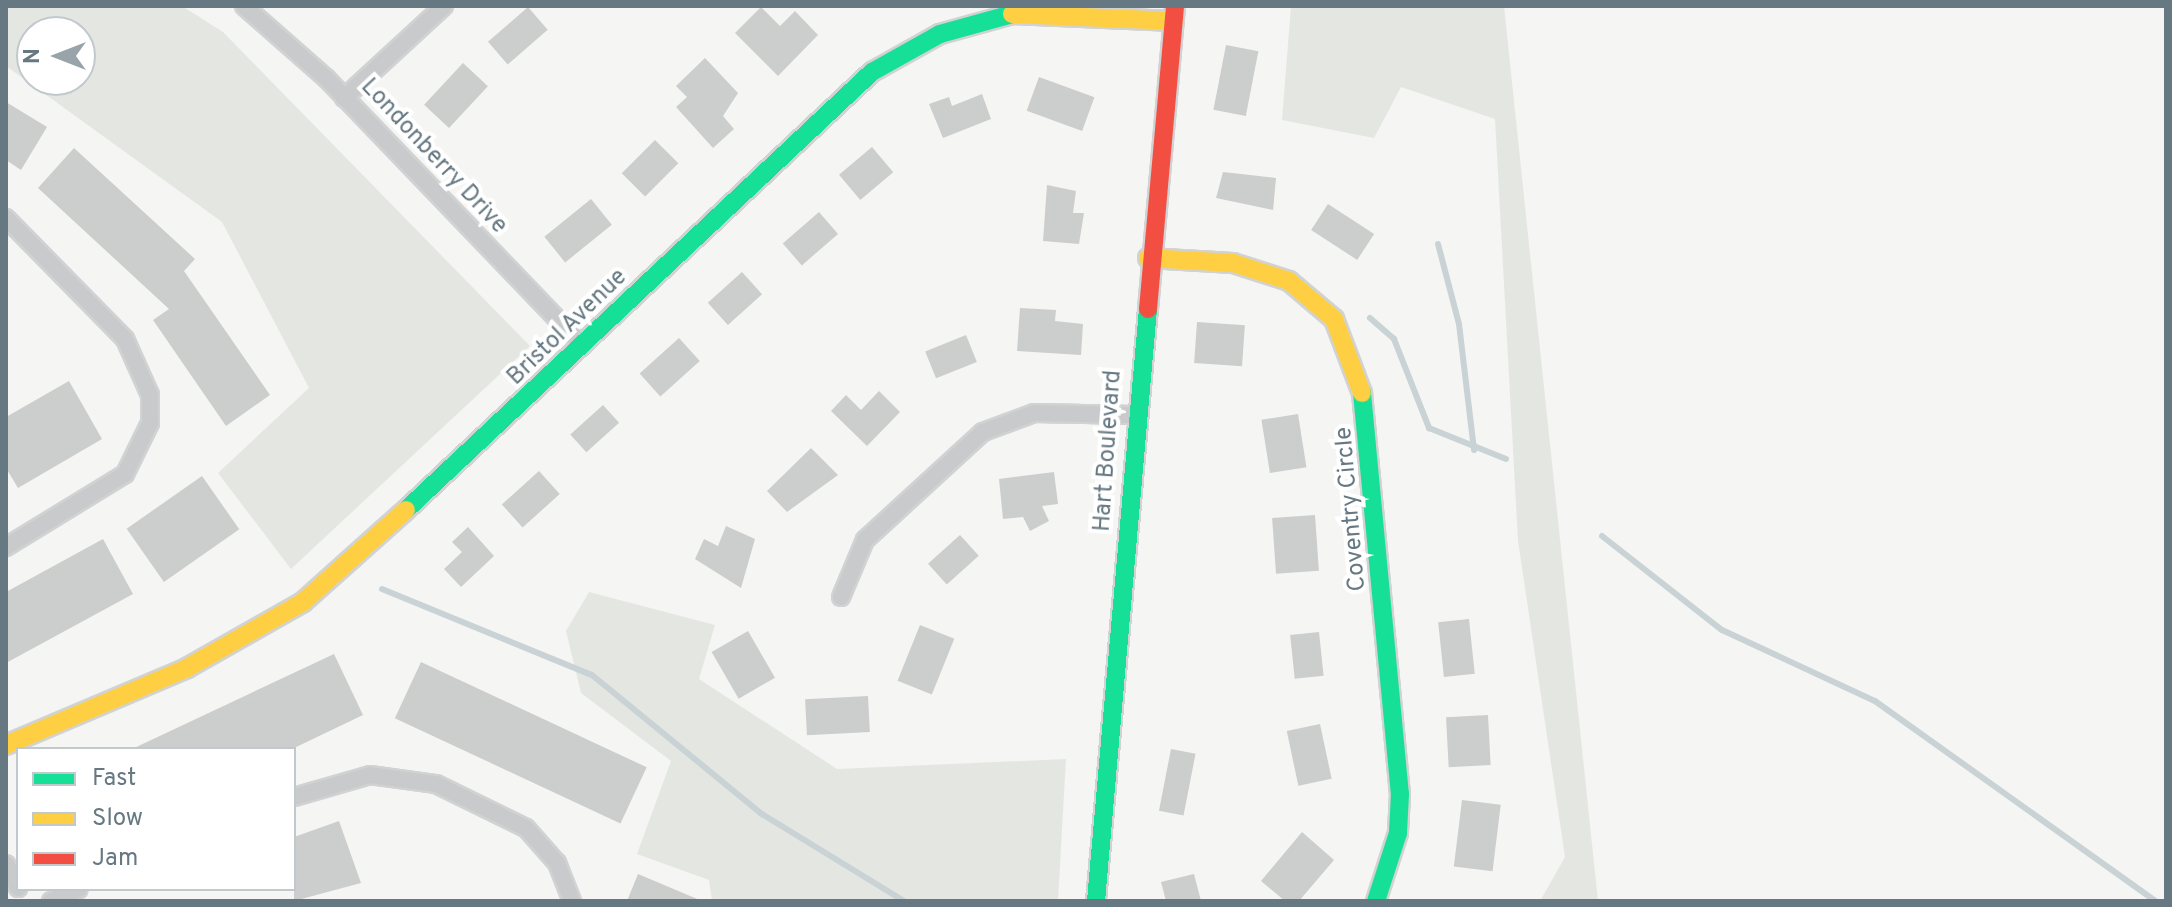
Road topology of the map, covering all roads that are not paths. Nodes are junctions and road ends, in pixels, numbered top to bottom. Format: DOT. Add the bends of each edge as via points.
graph roads {
  1 [pos="244,6"];
  2 [pos="444,6"];
  3 [pos="1174,14"];
  4 [pos="344,98"];
  5 [pos="6,218"];
  6 [pos="1148,258"];
  7 [pos="583,346"];
  8 [pos="1135,415"];
  9 [pos="6,547"];
  10 [pos="841,597"];
  11 [pos="6,745"];
  12 [pos="296,796"];
  13 [pos="6,864"];
  14 [pos="16,884"];
  15 [pos="74,891"];
  16 [pos="51,901"];
  17 [pos="572,901"];
  18 [pos="1096,901"];
  19 [pos="1376,901"];
  1 -- 4 [label="street, Londonberry Drive"];
  2 -- 4 [label="street"];
  3 -- 6 [label="street, Hart Boulevard"];
  3 -- 7 [label="street, Bristol Avenue" via="1013,14 905,52 811,127"];
  4 -- 7 [label="street, Londonberry Drive"];
  5 -- 9 [label="street" via="125,339 150,395 150,423 125,474"];
  6 -- 8 [label="street, Hart Boulevard"];
  6 -- 19 [label="street, Coventry Circle" via="1261,269 1314,297 1349,343 1366,405 1399,780 1398,833"];
  7 -- 11 [label="street, Bristol Avenue" via="303,602 187,668"];
  8 -- 10 [label="street" via="1034,413 983,432 865,540"];
  8 -- 18 [label="street, Hart Boulevard"];
  12 -- 17 [label="street" via="370,775 436,784 526,828 557,863"];
  13 -- 14 [label="street"];
  15 -- 16 [label="street"];
}
